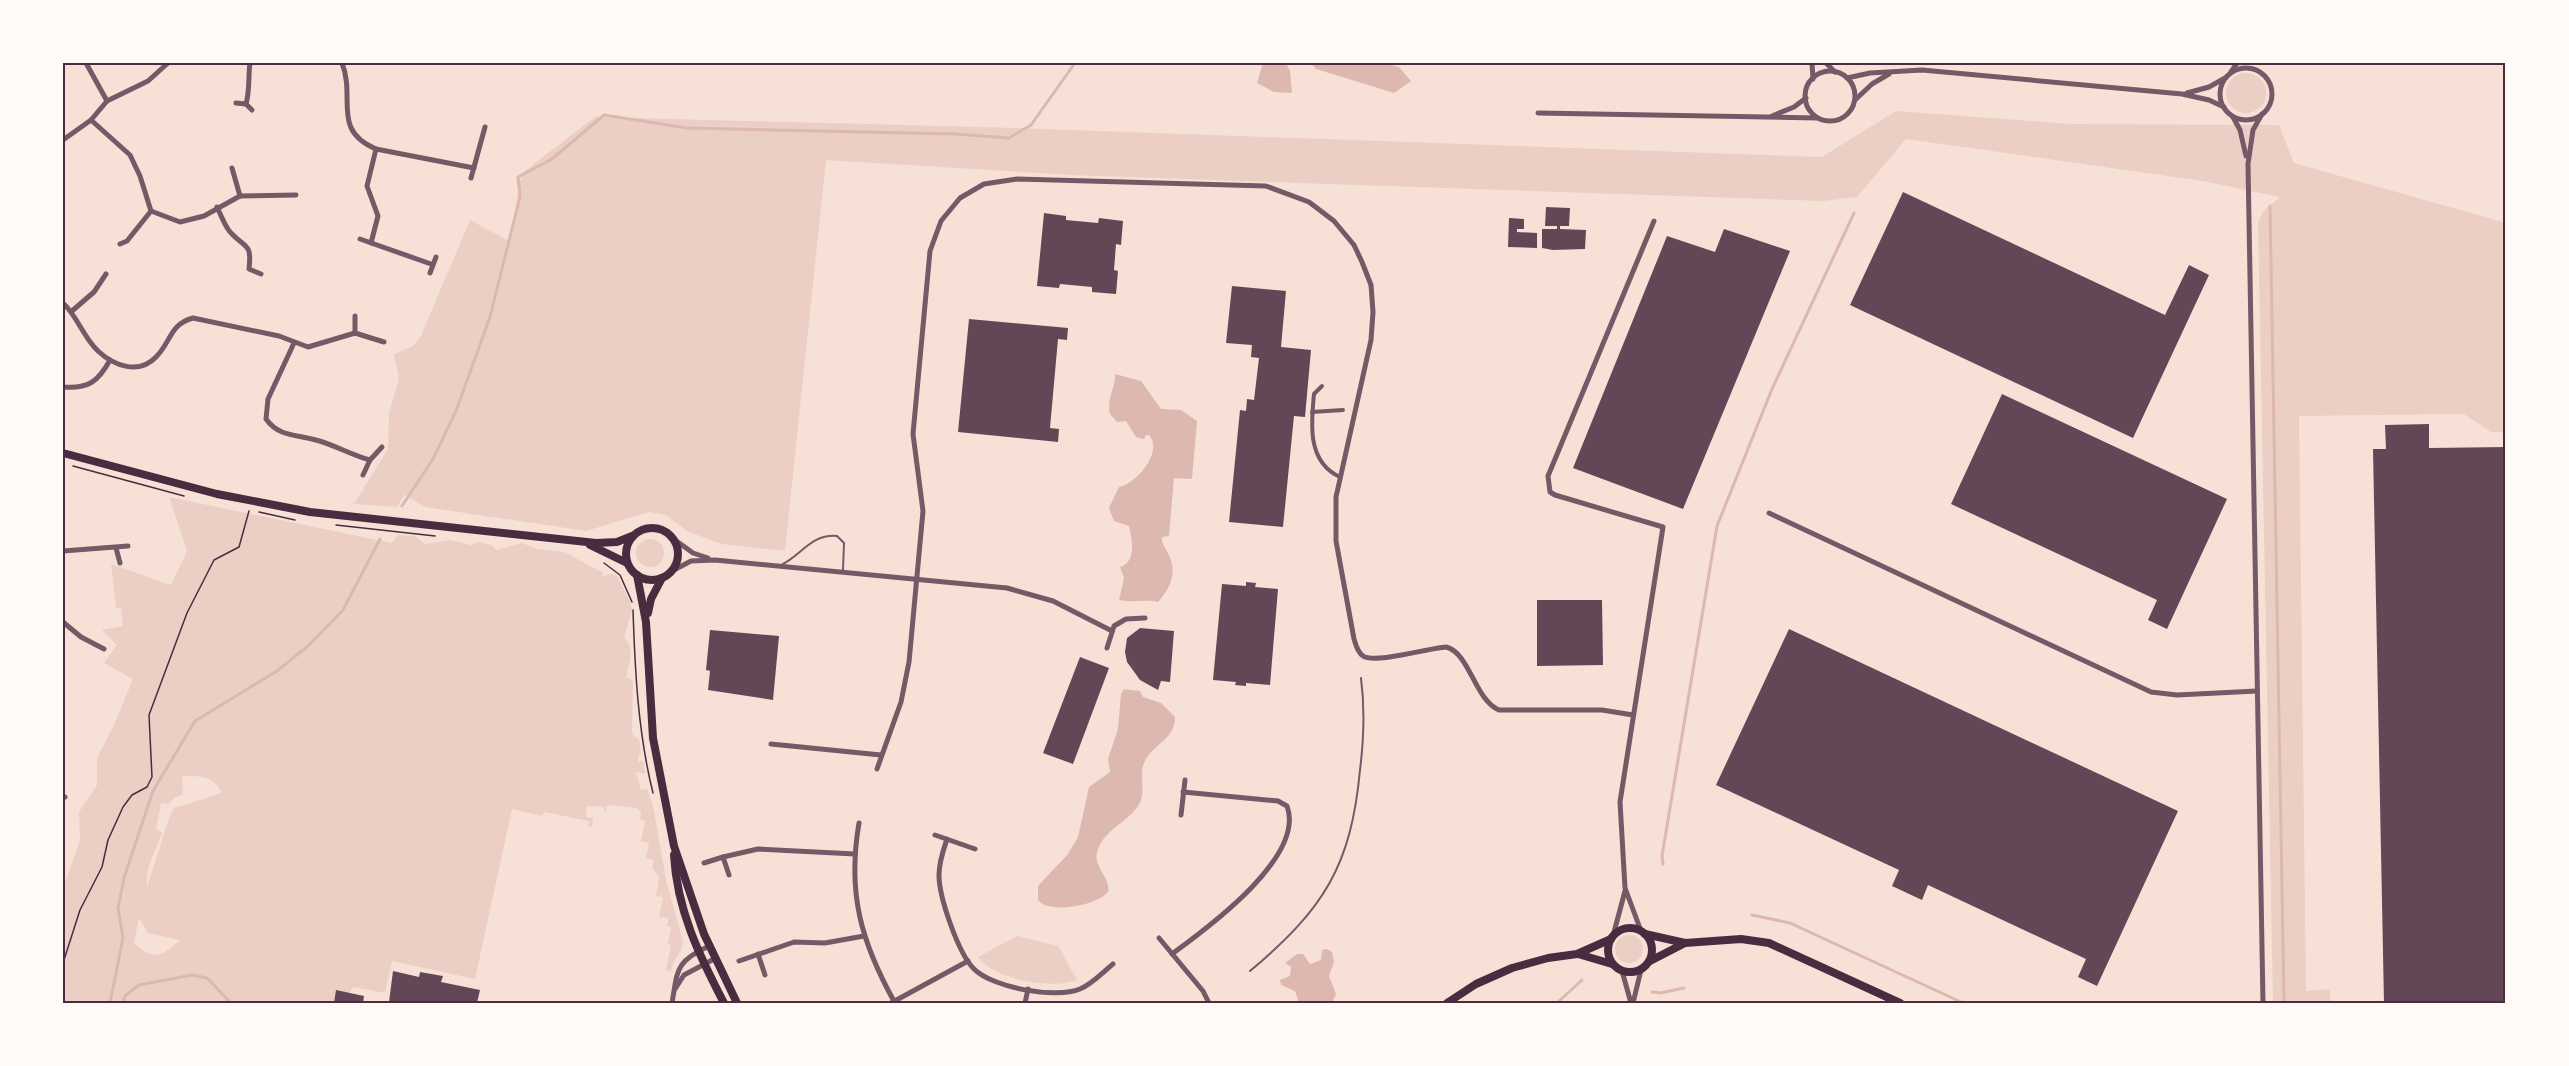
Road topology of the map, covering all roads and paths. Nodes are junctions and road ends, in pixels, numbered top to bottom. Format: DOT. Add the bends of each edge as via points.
graph roads {
  1 [pos="86,63"];
  2 [pos="168,63"];
  3 [pos="250,63"];
  4 [pos="342,63"];
  5 [pos="1812,63"];
  6 [pos="1826,63"];
  7 [pos="2236,63"];
  8 [pos="2254,63"];
  9 [pos="2259,71"];
  10 [pos="1834,72"];
  11 [pos="1891,73"];
  12 [pos="2228,75"];
  13 [pos="1847,78"];
  14 [pos="1813,79"];
  15 [pos="2182,94"];
  16 [pos="1806,98"];
  17 [pos="1855,100"];
  18 [pos="107,101"];
  19 [pos="236,103"];
  20 [pos="246,104"];
  21 [pos="2224,107"];
  22 [pos="252,110"];
  23 [pos="1538,113"];
  24 [pos="2231,114"];
  25 [pos="2262,114"];
  26 [pos="1768,118"];
  27 [pos="1818,118"];
  28 [pos="91,120"];
  29 [pos="485,127"];
  30 [pos="63,140"];
  31 [pos="376,149"];
  32 [pos="2248,164"];
  33 [pos="232,168"];
  34 [pos="474,168"];
  35 [pos="471,178"];
  36 [pos="296,195"];
  37 [pos="240,196"];
  38 [pos="217,207"];
  39 [pos="151,211"];
  40 [pos="1654,221"];
  41 [pos="360,239"];
  42 [pos="371,243"];
  43 [pos="120,244"];
  44 [pos="436,257"];
  45 [pos="431,264"];
  46 [pos="430,273"];
  47 [pos="106,274"];
  48 [pos="261,274"];
  49 [pos="63,303"];
  50 [pos="72,311"];
  51 [pos="355,316"];
  52 [pos="354,333"];
  53 [pos="384,342"];
  54 [pos="294,343"];
  55 [pos="110,360"];
  56 [pos="1322,386"];
  57 [pos="63,387"];
  58 [pos="1343,410"];
  59 [pos="1312,412"];
  60 [pos="382,447"];
  61 [pos="63,453"];
  62 [pos="370,460"];
  63 [pos="72,466"];
  64 [pos="363,475"];
  65 [pos="1340,477"];
  66 [pos="192,498"];
  67 [pos="1768,513"];
  68 [pos="297,520"];
  69 [pos="327,524"];
  70 [pos="632,536"];
  71 [pos="441,537"];
  72 [pos="675,540"];
  73 [pos="576,541"];
  74 [pos="128,546"];
  75 [pos="116,548"];
  76 [pos="63,551"];
  77 [pos="597,559"];
  78 [pos="715,560"];
  79 [pos="120,563"];
  80 [pos="627,563"];
  81 [pos="780,566"];
  82 [pos="672,571"];
  83 [pos="843,571"];
  84 [pos="637,575"];
  85 [pos="662,578"];
  86 [pos="917,578"];
  87 [pos="1145,618"];
  88 [pos="63,622"];
  89 [pos="646,622"];
  90 [pos="69,628"];
  91 [pos="1110,630"];
  92 [pos="63,635"];
  93 [pos="1107,648"];
  94 [pos="104,649"];
  95 [pos="1361,678"];
  96 [pos="2257,691"];
  97 [pos="1633,715"];
  98 [pos="771,744"];
  99 [pos="882,755"];
  100 [pos="877,769"];
  101 [pos="1185,780"];
  102 [pos="1183,792"];
  103 [pos="654,794"];
  104 [pos="1181,815"];
  105 [pos="859,823"];
  106 [pos="935,835"];
  107 [pos="947,839"];
  108 [pos="674,846"];
  109 [pos="975,849"];
  110 [pos="855,854"];
  111 [pos="723,857"];
  112 [pos="704,863"];
  113 [pos="729,875"];
  114 [pos="1625,888"];
  115 [pos="1643,932"];
  116 [pos="864,936"];
  117 [pos="1160,938"];
  118 [pos="1612,938"];
  119 [pos="1685,943"];
  120 [pos="709,946"];
  121 [pos="698,951"];
  122 [pos="758,954"];
  123 [pos="1172,954"];
  124 [pos="1577,954"];
  125 [pos="714,959"];
  126 [pos="739,961"];
  127 [pos="968,961"];
  128 [pos="1650,961"];
  129 [pos="63,963"];
  130 [pos="703,964"];
  131 [pos="1113,964"];
  132 [pos="1612,964"];
  133 [pos="1641,970"];
  134 [pos="1250,971"];
  135 [pos="1622,971"];
  136 [pos="765,975"];
  137 [pos="1028,989"];
  138 [pos="674,991"];
  139 [pos="894,1002"];
  140 [pos="672,1003"];
  141 [pos="724,1003"];
  142 [pos="737,1003"];
  143 [pos="1025,1003"];
  144 [pos="1209,1003"];
  145 [pos="1447,1003"];
  146 [pos="1632,1003"];
  147 [pos="1900,1003"];
  148 [pos="2263,1003"];
  1 -- 18 [label="street"];
  2 -- 18 [label="street" via="148,81"];
  3 -- 20 [label="street"];
  4 -- 31 [label="street" via="348,78 345,110 352,133 363,144"];
  5 -- 14 [label="street"];
  6 -- 10 [label="street"];
  7 -- 12 [label="street"];
  8 -- 9 [label="street"];
  9 -- 12 [label="street" via="2244,68"];
  9 -- 25 [label="street" via="2268,80 2272,94"];
  10 -- 13 [label="street"];
  10 -- 14 [label="street"];
  11 -- 13 [label="street"];
  11 -- 15 [label="street" via="1922,70"];
  11 -- 17 [label="street"];
  12 -- 15 [label="street" via="2209,87"];
  12 -- 21 [label="street" via="2220,92"];
  13 -- 17 [label="street"];
  14 -- 16 [label="street"];
  15 -- 21 [label="street"];
  16 -- 26 [label="street"];
  16 -- 27 [label="street"];
  17 -- 27 [label="street" via="1842,119"];
  18 -- 28 [label="street"];
  19 -- 20 [label="street"];
  20 -- 22 [label="street"];
  21 -- 24 [label="street"];
  23 -- 26 [label="street"];
  24 -- 25 [label="street" via="2247,120"];
  24 -- 32 [label="street" via="2240,130"];
  25 -- 32 [label="street" via="2253,130"];
  26 -- 27 [label="street"];
  28 -- 30 [label="street"];
  28 -- 39 [label="street" via="130,155"];
  29 -- 34 [label="street"];
  31 -- 34 [label="street"];
  31 -- 42 [label="street" via="367,186 378,216"];
  32 -- 96 [label="street"];
  33 -- 37 [label="street"];
  34 -- 35 [label="street"];
  36 -- 37 [label="street"];
  37 -- 38 [label="street"];
  38 -- 39 [label="street" via="204,216 180,222"];
  38 -- 48 [label="street" via="232,234 247,244 251,256 249,269"];
  39 -- 43 [label="street" via="127,241"];
  40 -- 97 [label="street" via="1548,476 1550,492 1555,495 1664,527"];
  41 -- 42 [label="street"];
  42 -- 45 [label="street"];
  44 -- 45 [label="street"];
  45 -- 46 [label="street"];
  47 -- 50 [label="street" via="94,292"];
  49 -- 50 [label="street"];
  50 -- 55 [label="street" via="90,343"];
  51 -- 52 [label="street"];
  52 -- 53 [label="street"];
  52 -- 54 [label="street" via="316,347"];
  54 -- 55 [label="street" via="279,336 193,318 173,330 150,362 132,367"];
  54 -- 62 [label="street" via="268,399 266,419 273,429 285,434 316,440"];
  55 -- 57 [label="street" via="102,375 89,386"];
  56 -- 59 [label="street" via="1314,394"];
  58 -- 59 [label="street"];
  59 -- 65 [label="street" via="1310,430 1314,446 1330,470"];
  60 -- 62 [label="street"];
  61 -- 73 [label="main road" via="216,494 310,512"];
  62 -- 64 [label="street"];
  63 -- 66 [label="path"];
  65 -- 86 [label="street" via="1373,326 1371,285 1354,245 1321,210 1294,195 1253,185 1028,179 984,184 946,212 930,251 913,434 923,511"];
  65 -- 97 [label="street" via="1335,531 1357,648 1363,656 1451,648 1487,701 1499,710 1602,710"];
  67 -- 96 [label="street" via="2151,692 2177,695"];
  68 -- 129 [label="path" via="249,511 239,547 214,560 183,623 149,715 152,777 147,787 132,795 123,807 108,840 102,867 80,910"];
  69 -- 71 [label="path"];
  70 -- 72 [label="main road" via="654,527 663,529"];
  70 -- 73 [label="main road" via="606,543"];
  70 -- 80 [label="main road" via="626,549"];
  72 -- 78 [label="street" via="693,553"];
  72 -- 82 [label="main road" via="678,556"];
  73 -- 80 [label="main road"];
  74 -- 75 [label="street"];
  75 -- 76 [label="street"];
  75 -- 79 [label="street"];
  77 -- 103 [label="path" via="620,575 631,598 643,747"];
  78 -- 81 [label="street"];
  78 -- 82 [label="street" via="691,561"];
  80 -- 84 [label="main road"];
  81 -- 83 [label="street"];
  81 -- 83 [label="lane" via="824,535 837,536 844,543"];
  82 -- 85 [label="main road"];
  83 -- 86 [label="street"];
  84 -- 85 [label="main road" via="645,579"];
  84 -- 89 [label="main road"];
  85 -- 89 [label="main road" via="651,599"];
  86 -- 91 [label="street" via="1007,588 1053,602"];
  86 -- 99 [label="street" via="906,681"];
  87 -- 91 [label="street" via="1126,619"];
  88 -- 90 [label="street"];
  89 -- 108 [label="main road" via="653,738"];
  90 -- 92 [label="street"];
  90 -- 94 [label="street"];
  91 -- 93 [label="street"];
  95 -- 134 [label="lane" via="1364,731 1357,801 1338,870 1305,920"];
  96 -- 148 [label="street"];
  97 -- 114 [label="street" via="1620,802"];
  98 -- 99 [label="street"];
  99 -- 100 [label="street"];
  101 -- 102 [label="street"];
  102 -- 104 [label="street"];
  102 -- 123 [label="street" via="1278,801 1287,806 1289,814 1284,838 1261,878 1232,908"];
  105 -- 110 [label="street"];
  106 -- 107 [label="street"];
  107 -- 109 [label="street"];
  107 -- 127 [label="street" via="939,881"];
  108 -- 120 [label="main road"];
  108 -- 121 [label="main road" via="675,882"];
  110 -- 111 [label="street" via="758,849"];
  110 -- 116 [label="street" via="855,890"];
  111 -- 112 [label="street"];
  111 -- 113 [label="street"];
  114 -- 115 [label="street"];
  114 -- 118 [label="street"];
  115 -- 118 [label="main road" via="1626,928"];
  115 -- 119 [label="main road"];
  115 -- 128 [label="main road" via="1652,947"];
  116 -- 122 [label="street" via="825,943 794,942"];
  116 -- 139 [label="street"];
  117 -- 123 [label="street"];
  118 -- 124 [label="main road"];
  118 -- 132 [label="main road" via="1608,952"];
  119 -- 128 [label="main road"];
  119 -- 147 [label="main road" via="1741,939 1768,943"];
  120 -- 121 [label="street"];
  120 -- 125 [label="main road"];
  121 -- 130 [label="main road"];
  121 -- 138 [label="street" via="678,967"];
  122 -- 126 [label="street"];
  122 -- 136 [label="street"];
  123 -- 144 [label="street"];
  124 -- 132 [label="main road"];
  124 -- 145 [label="main road" via="1512,968"];
  125 -- 130 [label="street"];
  125 -- 142 [label="main road"];
  127 -- 137 [label="street" via="987,978"];
  127 -- 139 [label="street"];
  128 -- 133 [label="main road"];
  130 -- 138 [label="street" via="684,975"];
  130 -- 141 [label="main road"];
  131 -- 137 [label="street" via="1089,984 1070,992"];
  132 -- 135 [label="main road"];
  133 -- 135 [label="main road"];
  133 -- 146 [label="street"];
  135 -- 146 [label="street"];
  137 -- 143 [label="street"];
  138 -- 140 [label="street"];
}
